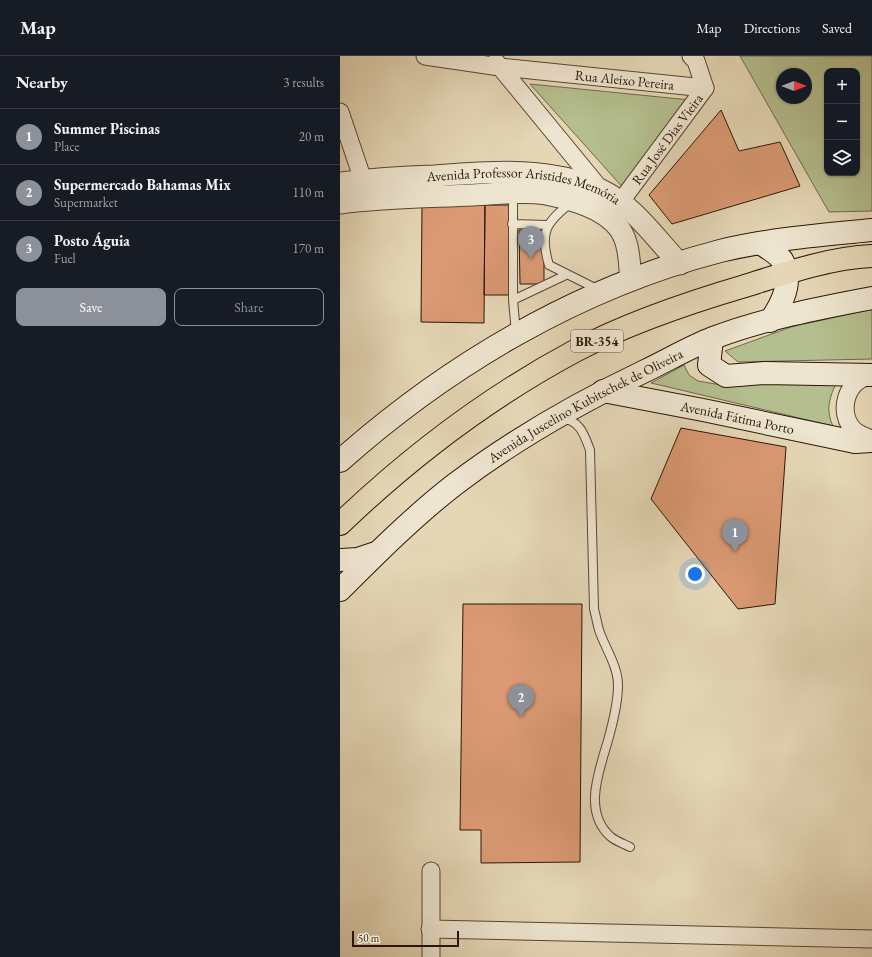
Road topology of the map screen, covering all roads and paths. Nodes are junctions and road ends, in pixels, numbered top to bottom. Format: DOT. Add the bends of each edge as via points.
graph roads {
  1 [pos="425,56"];
  2 [pos="691,56"];
  3 [pos="495,61"];
  4 [pos="705,88"];
  5 [pos="340,112"];
  6 [pos="363,180"];
  7 [pos="340,183"];
  8 [pos="513,183"];
  9 [pos="601,190"];
  10 [pos="572,202"];
  11 [pos="340,203"];
  12 [pos="615,210"];
  13 [pos="512,224"];
  14 [pos="548,225"];
  15 [pos="872,230"];
  16 [pos="760,243"];
  17 [pos="872,256"];
  18 [pos="680,264"];
  19 [pos="786,273"];
  20 [pos="566,274"];
  21 [pos="631,280"];
  22 [pos="602,292"];
  23 [pos="872,298"];
  24 [pos="513,300"];
  25 [pos="770,321"];
  26 [pos="517,334"];
  27 [pos="712,338"];
  28 [pos="872,375"];
  29 [pos="603,391"];
  30 [pos="553,419"];
  31 [pos="872,440"];
  32 [pos="340,461"];
  33 [pos="340,524"];
  34 [pos="377,552"];
  35 [pos="340,560"];
  36 [pos="340,590"];
  37 [pos="630,847"];
  38 [pos="431,871"];
  39 [pos="430,929"];
  40 [pos="872,939"];
  41 [pos="431,957"];
  1 -- 3 [label="street, Rua Aleixo Pereira"];
  2 -- 4 [label="street, Rua José Dias Vieira" via="696,61"];
  3 -- 4 [label="street, Rua Aleixo Pereira"];
  3 -- 9 [label="street"];
  4 -- 12 [label="street, Rua José Dias Vieira"];
  5 -- 6 [label="street"];
  6 -- 7 [label="street, Avenida Professor Aristides Memória"];
  6 -- 8 [label="street, Avenida Professor Aristides Memória"];
  8 -- 9 [label="street, Avenida Professor Aristides Memória" via="576,181"];
  8 -- 10 [label="street, Avenida Professor Aristides Memória"];
  8 -- 11 [label="street, Avenida Professor Aristides Memória"];
  8 -- 13 [label="lane"];
  9 -- 12 [label="street, Avenida Professor Aristides Memória"];
  10 -- 12 [label="street, Avenida Professor Aristides Memória"];
  10 -- 14 [label="lane" via="555,215"];
  12 -- 18 [label="street, Avenida Professor Aristides Memória"];
  12 -- 21 [label="street, Avenida Professor Aristides Memória" via="619,228 628,248"];
  13 -- 14 [label="lane"];
  13 -- 24 [label="lane"];
  14 -- 20 [label="lane" via="544,247 549,265"];
  15 -- 16 [label="main road"];
  16 -- 18 [label="main road"];
  16 -- 19 [label="main road" via="782,261"];
  17 -- 19 [label="main road, BR-354"];
  18 -- 21 [label="main road"];
  19 -- 25 [label="main road" via="786,291"];
  19 -- 33 [label="main road, BR-354" via="655,315 575,351 520,383 426,448"];
  20 -- 22 [label="lane"];
  20 -- 24 [label="lane"];
  21 -- 22 [label="main road"];
  22 -- 26 [label="main road"];
  23 -- 25 [label="main road, Avenida Juscelino Kubitschek de Oliveira"];
  24 -- 26 [label="lane"];
  25 -- 27 [label="main road, Avenida Juscelino Kubitschek de Oliveira"];
  26 -- 32 [label="main road" via="426,391 370,434"];
  27 -- 28 [label="main road" via="709,365 726,376 765,373"];
  27 -- 29 [label="main road, Avenida Juscelino Kubitschek de Oliveira"];
  28 -- 31 [label="street" via="854,384 844,408 849,424 855,431"];
  29 -- 30 [label="main road, Avenida Juscelino Kubitschek de Oliveira"];
  29 -- 31 [label="main road, Avenida Fátima Porto" via="855,442"];
  30 -- 34 [label="main road, Avenida Juscelino Kubitschek de Oliveira" via="488,460 453,486"];
  30 -- 37 [label="lane" via="567,419 582,429 590,450 594,609 618,684 610,734 595,788 595,805 601,825 611,838"];
  34 -- 35 [label="main road" via="358,559"];
  34 -- 36 [label="main road, Avenida Juscelino Kubitschek de Oliveira"];
  38 -- 39 [label="street"];
  39 -- 40 [label="street"];
  39 -- 41 [label="street"];
}
